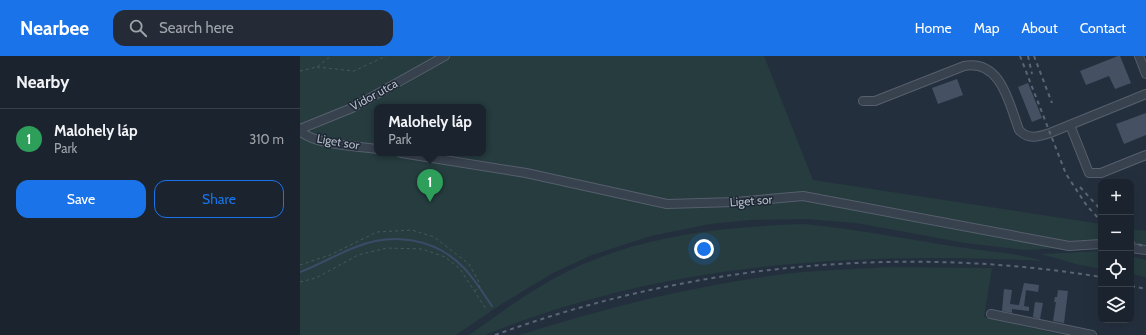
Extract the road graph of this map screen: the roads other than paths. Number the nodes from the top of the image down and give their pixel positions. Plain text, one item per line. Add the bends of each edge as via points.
1 (445, 56) edge
2 (1139, 56) edge
3 (1146, 74) edge
4 (1146, 94) edge
5 (862, 101) dead end
6 (1070, 125) junction
7 (300, 130) edge
8 (374, 148) edge
9 (1146, 155) edge
10 (420, 156) edge
11 (1098, 244) edge
12 (1134, 248) edge
13 (1146, 250) edge
14 (991, 314) dead end
15 (1092, 335) edge

1 - 7 street, Vidor utca via 352,108
2 - 3 street
4 - 6 street
5 - 6 street via 875,101 964,66 979,66 994,74 1001,84 1019,130 1024,135 1039,136
6 - 9 street via 1088,173 1101,173
7 - 8 street, Liget sor via 305,136
10 - 11 street, Liget sor via 526,173 667,204 803,196 1069,246
12 - 13 street
14 - 15 street

